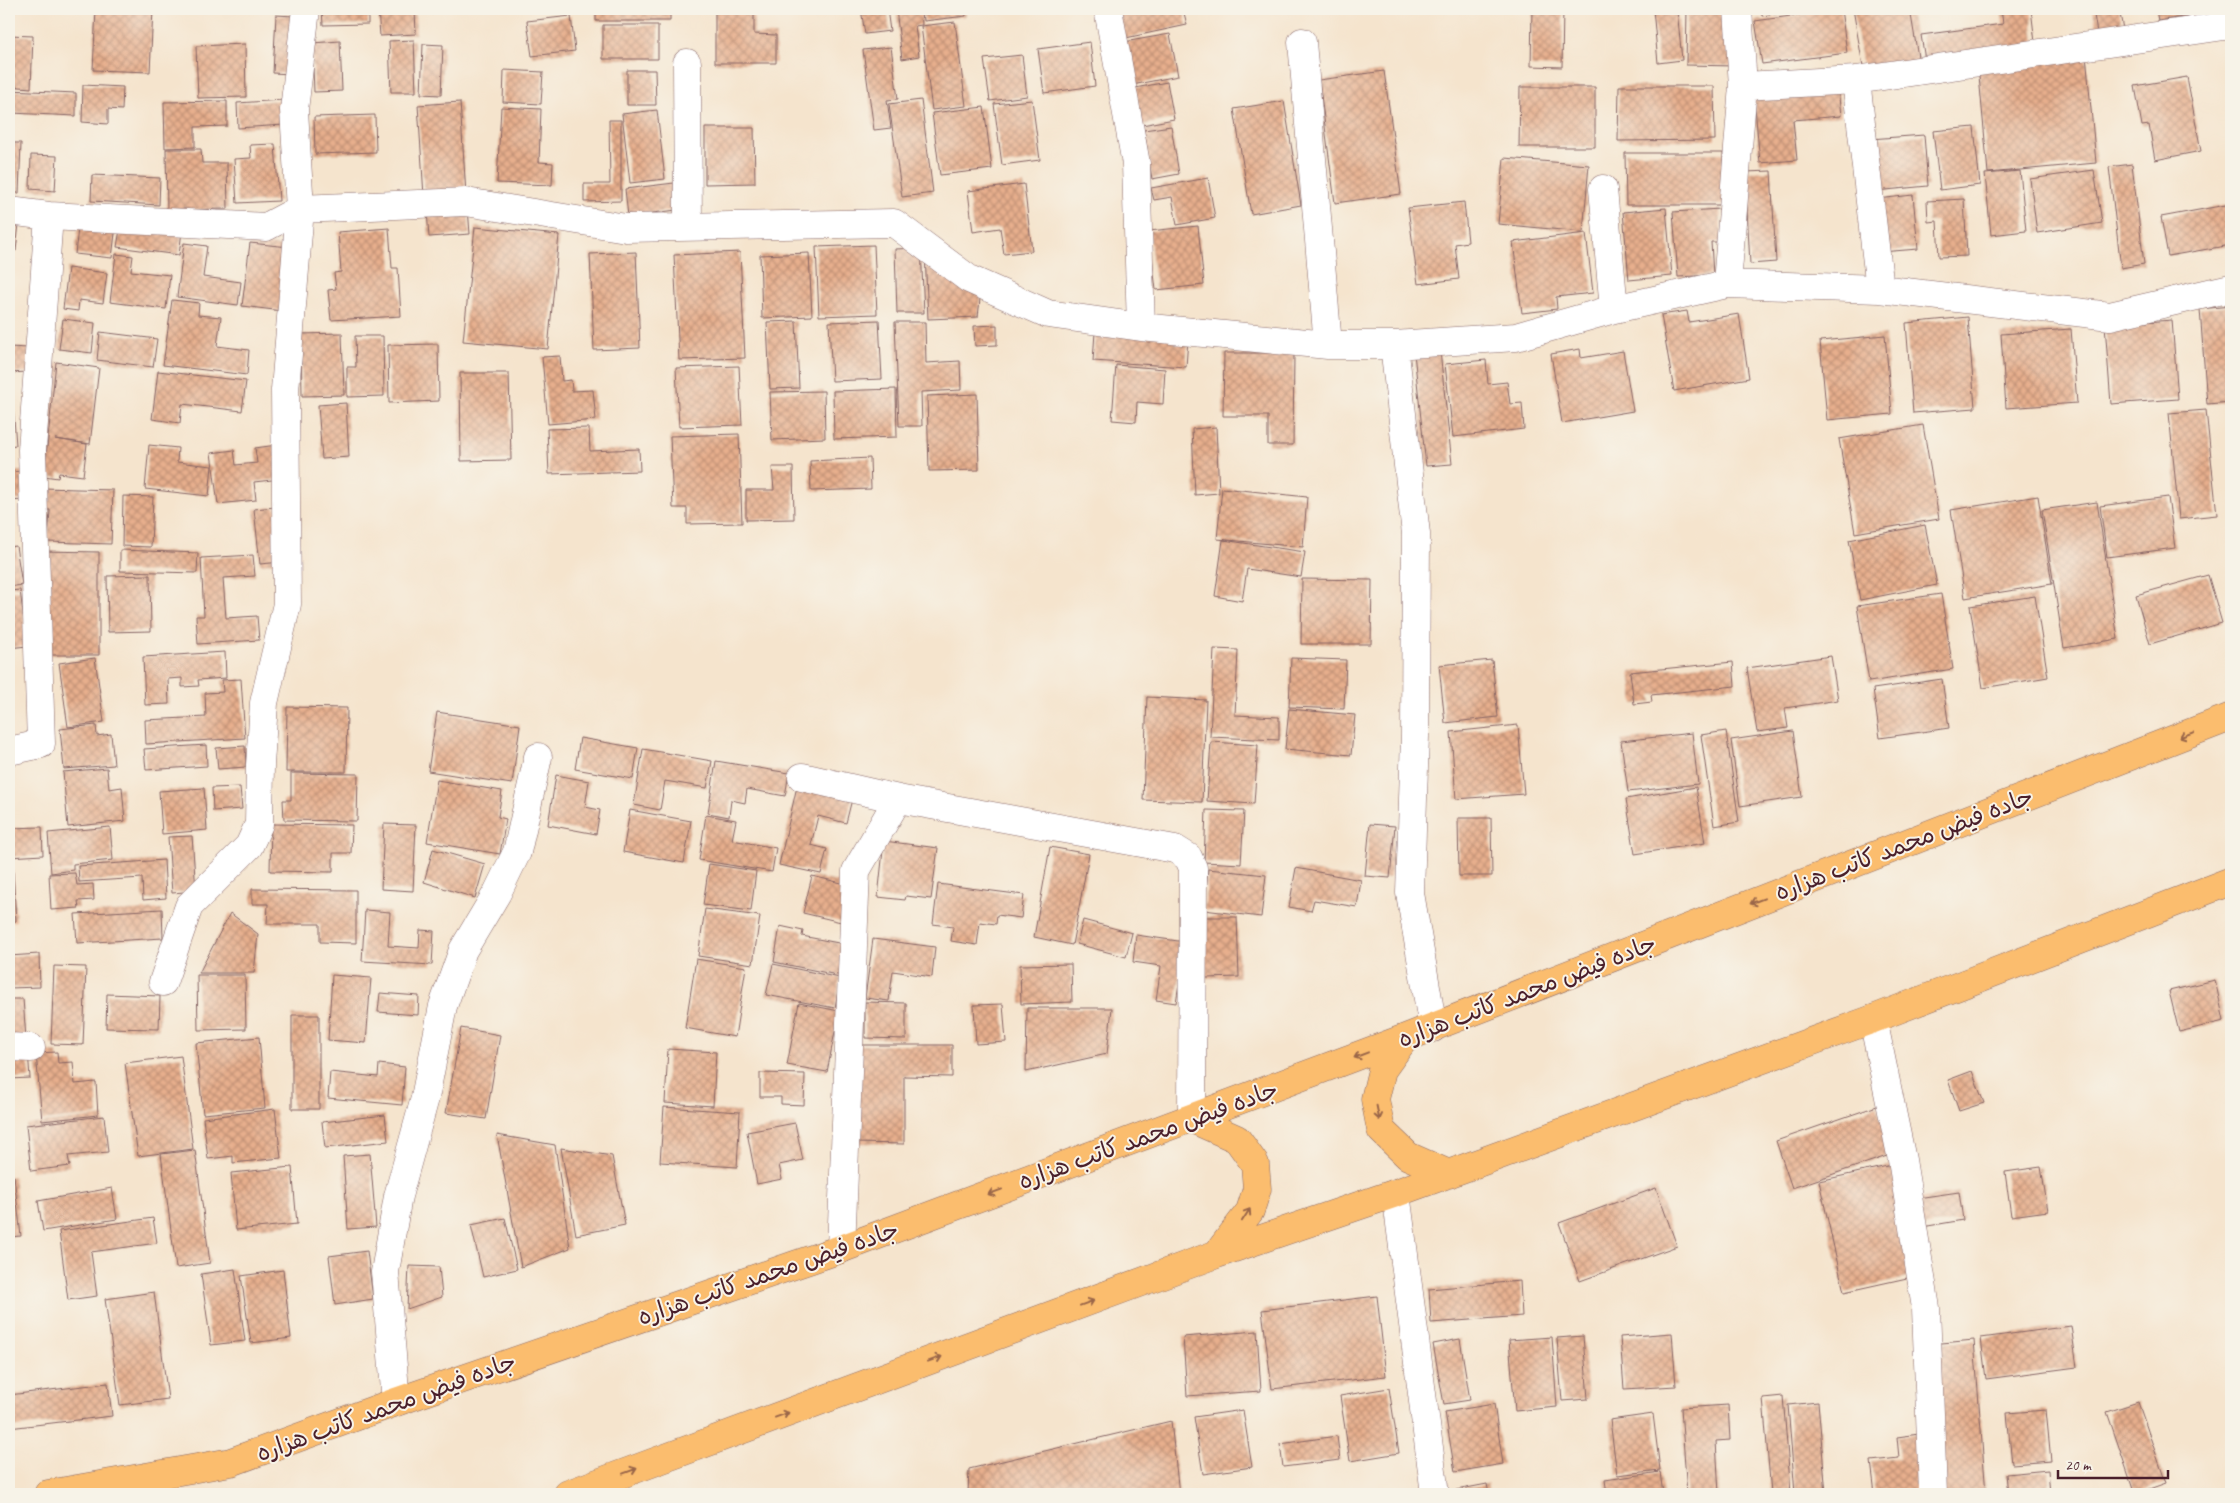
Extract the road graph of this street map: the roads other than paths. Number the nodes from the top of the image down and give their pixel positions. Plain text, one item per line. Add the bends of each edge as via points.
1 (306, 9) edge
2 (1108, 9) edge
3 (1738, 9) edge
4 (2231, 25) edge
5 (1302, 42) dead end
6 (688, 64) dead end
7 (1856, 80) junction
8 (1743, 86) junction
9 (1603, 189) dead end
10 (300, 209) junction
11 (9, 211) edge
12 (50, 216) junction
13 (688, 227) junction
14 (1727, 284) junction
15 (2231, 288) edge
16 (1880, 289) junction
17 (1614, 309) junction
18 (1141, 327) junction
19 (1328, 345) junction
20 (1394, 345) junction
21 (2231, 718) edge
22 (9, 751) edge
23 (538, 757) dead end
24 (802, 776) dead end
25 (898, 799) junction
26 (2231, 881) edge
27 (163, 982) dead end
28 (1873, 1020) junction
29 (1432, 1028) junction
30 (1405, 1038) junction
31 (1192, 1119) junction
32 (1449, 1174) junction
33 (1396, 1193) junction
34 (841, 1249) junction
35 (1217, 1254) junction
36 (396, 1402) junction
37 (48, 1494) edge
38 (568, 1494) edge
39 (1435, 1494) edge
40 (1933, 1494) edge

1 - 10 street via 294,110
2 - 18 street via 1136,164
3 - 8 street
4 - 7 street
5 - 19 street
6 - 13 street
7 - 8 street
7 - 16 street
8 - 14 street
9 - 17 street
10 - 12 street via 266,227
10 - 13 street via 466,202 626,228
10 - 27 street via 285,390 287,604 264,703 259,824 249,846 189,906
11 - 12 street
12 - 22 street via 32,450 41,744
13 - 18 street via 894,223 969,280 1048,314
14 - 16 street
14 - 17 street
15 - 16 street via 2110,316
17 - 20 street via 1516,337
18 - 19 street
19 - 20 street
20 - 29 street via 1416,534 1410,893
21 -> 29 main road, جاده فیض محمد کاتب هزاره
23 - 36 street via 517,852 463,950 444,1006 425,1098 398,1196 385,1272
24 - 25 street
25 - 31 street via 1176,849 1188,857 1193,868
25 - 34 street via 856,871
26 - 28 main road
28 - 32 main road
28 - 40 street via 1902,1160 1926,1308
29 - 30 main road, جاده فیض محمد کاتب هزاره
30 -> 31 main road, جاده فیض محمد کاتب هزاره
30 -> 32 main road via 1382,1070 1375,1099 1381,1130 1408,1156
31 -> 34 main road, جاده فیض محمد کاتب هزاره
35 -> 31 main road via 1250,1212 1257,1189 1255,1164 1237,1139
32 - 33 main road
33 - 35 main road
33 - 39 street
34 - 36 main road, جاده فیض محمد کاتب هزاره
38 -> 35 main road
36 - 37 main road, جاده فیض محمد کاتب هزاره via 231,1462

